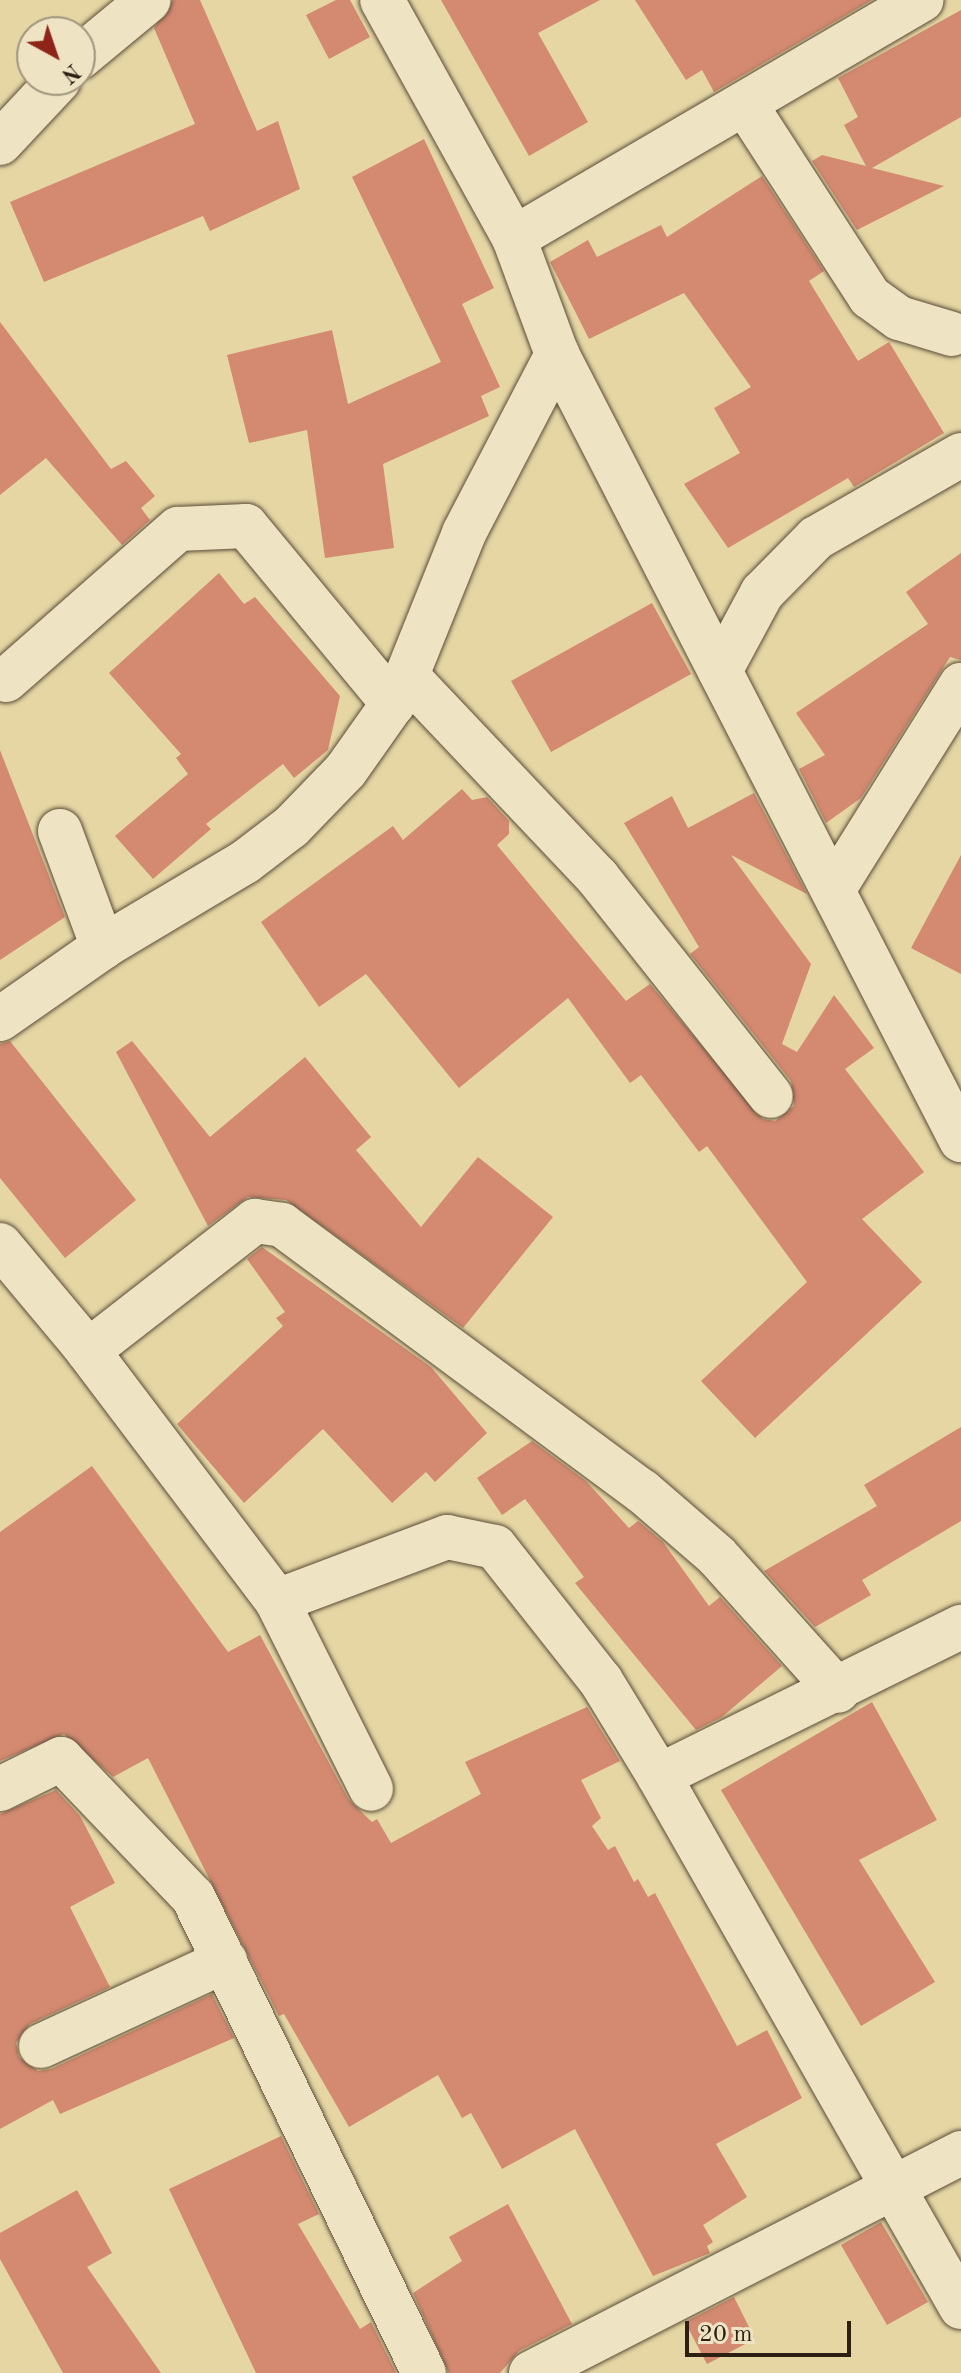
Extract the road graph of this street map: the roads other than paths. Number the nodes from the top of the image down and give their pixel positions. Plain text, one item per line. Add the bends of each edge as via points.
1 (149, 0) edge
2 (382, 0) edge
3 (922, 0) edge
4 (96, 44) edge
5 (44, 96) edge
6 (745, 104) junction
7 (0, 143) edge
8 (514, 238) junction
9 (952, 334) dead end
10 (557, 354) junction
11 (961, 455) edge
12 (720, 671) junction
13 (6, 680) dead end
14 (961, 685) edge
15 (400, 690) junction
16 (60, 831) dead end
17 (833, 890) junction
18 (103, 947) junction
19 (0, 1019) edge
20 (771, 1096) dead end
21 (957, 1115) edge
22 (0, 1245) edge
23 (88, 1351) junction
24 (277, 1601) junction
25 (961, 1627) edge
26 (838, 1691) junction
27 (659, 1776) junction
28 (0, 1789) edge
29 (371, 1789) dead end
30 (225, 1961) junction
31 (41, 2046) dead end
32 (961, 2153) edge
33 (895, 2190) junction
34 (961, 2307) edge
35 (424, 2373) edge
36 (531, 2373) edge

1 - 4 street
2 - 8 street
3 - 6 street
5 - 7 street
6 - 8 street
6 - 9 street via 870,297 899,318
8 - 10 street
10 - 12 street
10 - 15 street via 464,533
11 - 12 street via 816,538 762,593
12 - 17 street
13 - 15 street via 178,529 246,526
14 - 17 street
15 - 18 street via 346,770 291,827
15 - 20 street via 598,878
16 - 18 street
17 - 21 street
18 - 19 street
22 - 23 street
23 - 24 street
23 - 26 street via 255,1221 282,1225 308,1239 386,1308 499,1382 642,1491 717,1556
24 - 27 street via 447,1537 495,1547 601,1681
24 - 29 street
25 - 26 street
26 - 27 street
27 - 33 street
28 - 30 street via 61,1759 193,1897
30 - 31 street
30 - 35 street
32 - 33 street
33 - 34 street
33 - 36 street

